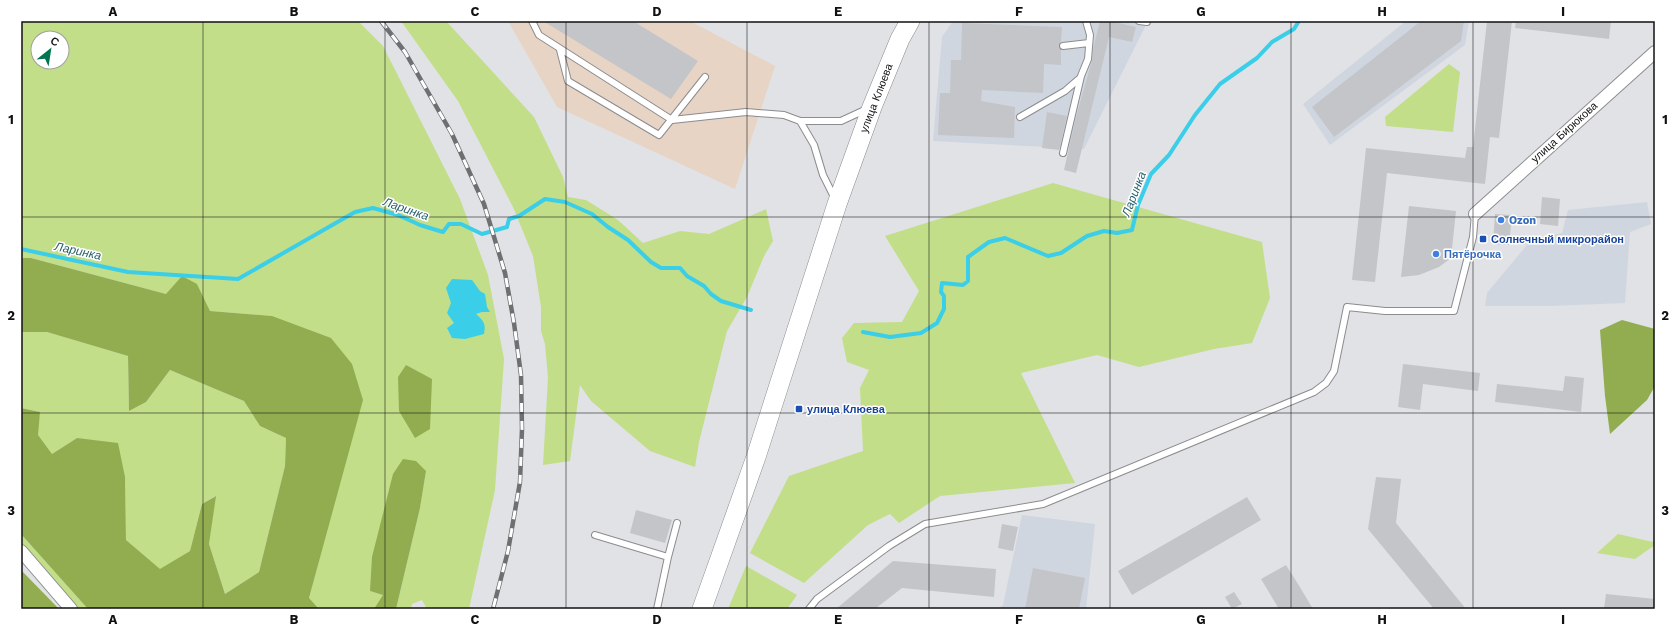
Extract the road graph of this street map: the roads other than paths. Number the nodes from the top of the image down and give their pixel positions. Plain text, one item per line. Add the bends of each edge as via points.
1 (532, 21) edge
2 (910, 21) edge
3 (1086, 21) edge
4 (1139, 21) edge
5 (1147, 22) edge
6 (1089, 43) junction
7 (1063, 46) dead end
8 (560, 50) junction
9 (1655, 52) edge
10 (1081, 76) junction
11 (705, 77) dead end
12 (872, 107) junction
13 (1020, 117) dead end
14 (672, 120) junction
15 (800, 121) junction
16 (1063, 153) dead end
17 (837, 204) junction
18 (1475, 214) joint
19 (678, 523) dead end
20 (595, 534) dead end
21 (21, 551) edge
22 (668, 556) junction
23 (71, 609) edge
24 (657, 609) edge
25 (702, 609) edge
26 (809, 609) edge

1 - 8 lane via 540,35
2 - 12 main road, улица Клюева
3 - 6 lane via 1090,35
4 - 5 lane
6 - 7 lane
6 - 10 lane via 1088,59
8 - 14 lane
8 - 14 lane via 568,81 659,136
9 - 18 street, улица Бирюкова
10 - 13 lane via 1065,91
10 - 16 lane
11 - 14 lane
12 - 15 lane via 841,122
12 - 17 main road, улица Клюева
14 - 15 lane via 746,112 784,115
15 - 17 lane via 814,145 823,175
17 - 25 main road, улица Клюева via 756,457
18 - 26 lane via 1473,236 1454,312 1386,311 1348,307 1334,371 1326,383 1314,392 1043,504 925,524 889,546 817,599
19 - 22 lane
20 - 22 lane
21 - 23 street
22 - 24 lane

